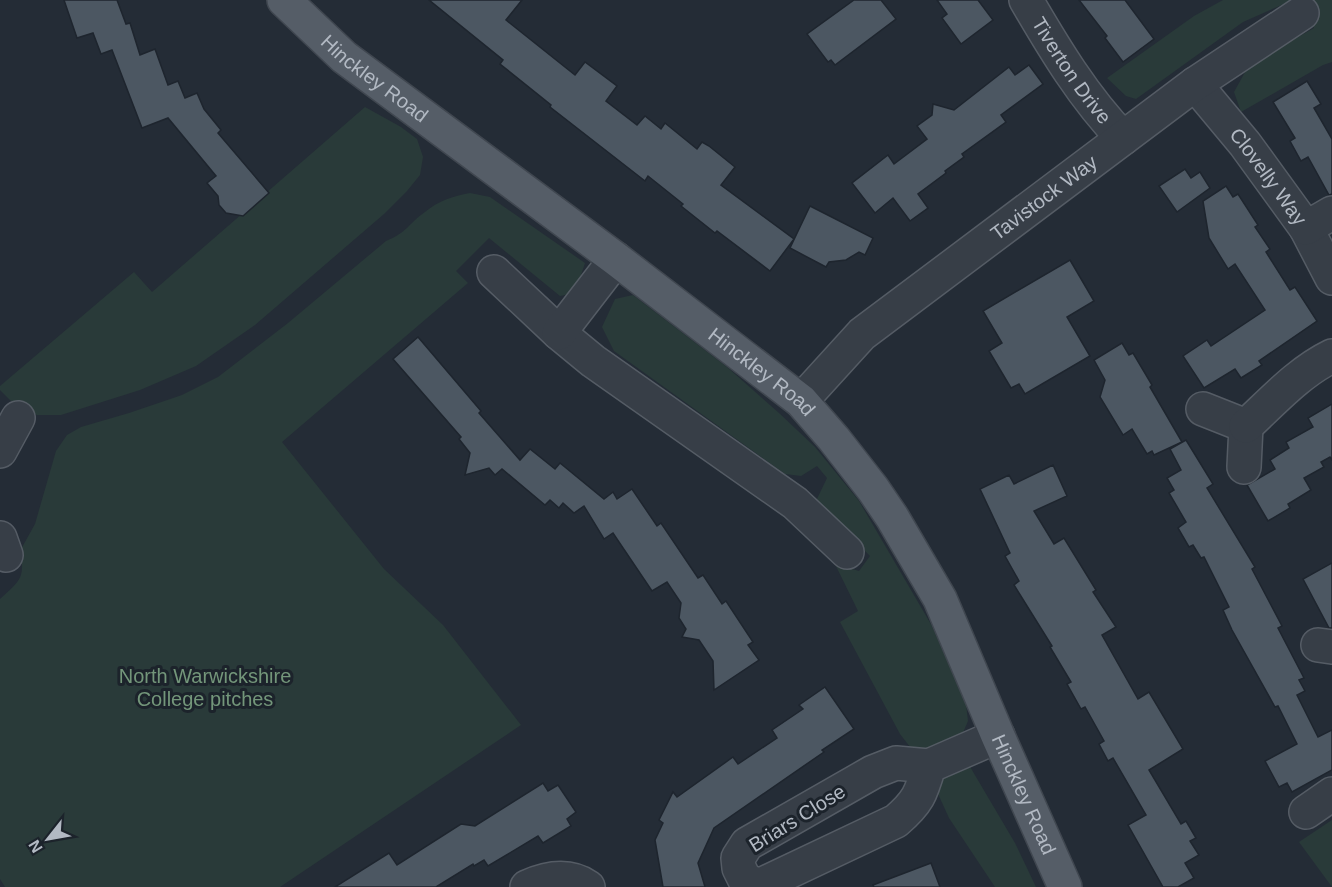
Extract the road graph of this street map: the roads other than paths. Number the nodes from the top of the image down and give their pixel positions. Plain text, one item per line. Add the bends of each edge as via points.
1 (284, 0) edge
2 (1026, 0) edge
3 (1302, 13) dead end
4 (1195, 84) junction
5 (1123, 138) junction
6 (1319, 220) edge
7 (616, 260) junction
8 (494, 272) dead end
9 (1332, 278) edge
10 (559, 333) junction
11 (1332, 356) edge
12 (801, 400) junction
13 (1203, 409) dead end
14 (18, 418) dead end
15 (1246, 426) junction
16 (0, 450) edge
17 (1244, 467) dead end
18 (847, 552) dead end
19 (998, 736) junction
20 (929, 766) junction
21 (527, 887) edge
22 (588, 887) edge
23 (1065, 887) edge

1 - 7 main road, Hinckley Road via 344,57
2 - 5 street, Tiverton Drive via 1054,49
3 - 4 street, Tavistock Way
4 - 5 street, Tavistock Way
4 - 6 street, Clovelly Way via 1245,144
5 - 12 street, Tavistock Way via 862,334
6 - 9 street, Clovelly Way
7 - 10 street
7 - 12 main road, Hinckley Road
8 - 10 street
10 - 18 street via 593,362 795,503
11 - 15 street via 1300,377
12 - 19 main road, Hinckley Road via 879,499 940,599
13 - 15 street
14 - 16 street
15 - 17 street
19 - 20 street, Briars Close
19 - 23 main road, Hinckley Road
20 - 20 street, Briars Close via 922,791 896,821 763,884 753,884 744,878 738,858 747,844 873,772 897,763
21 - 22 street via 561,879 579,881

